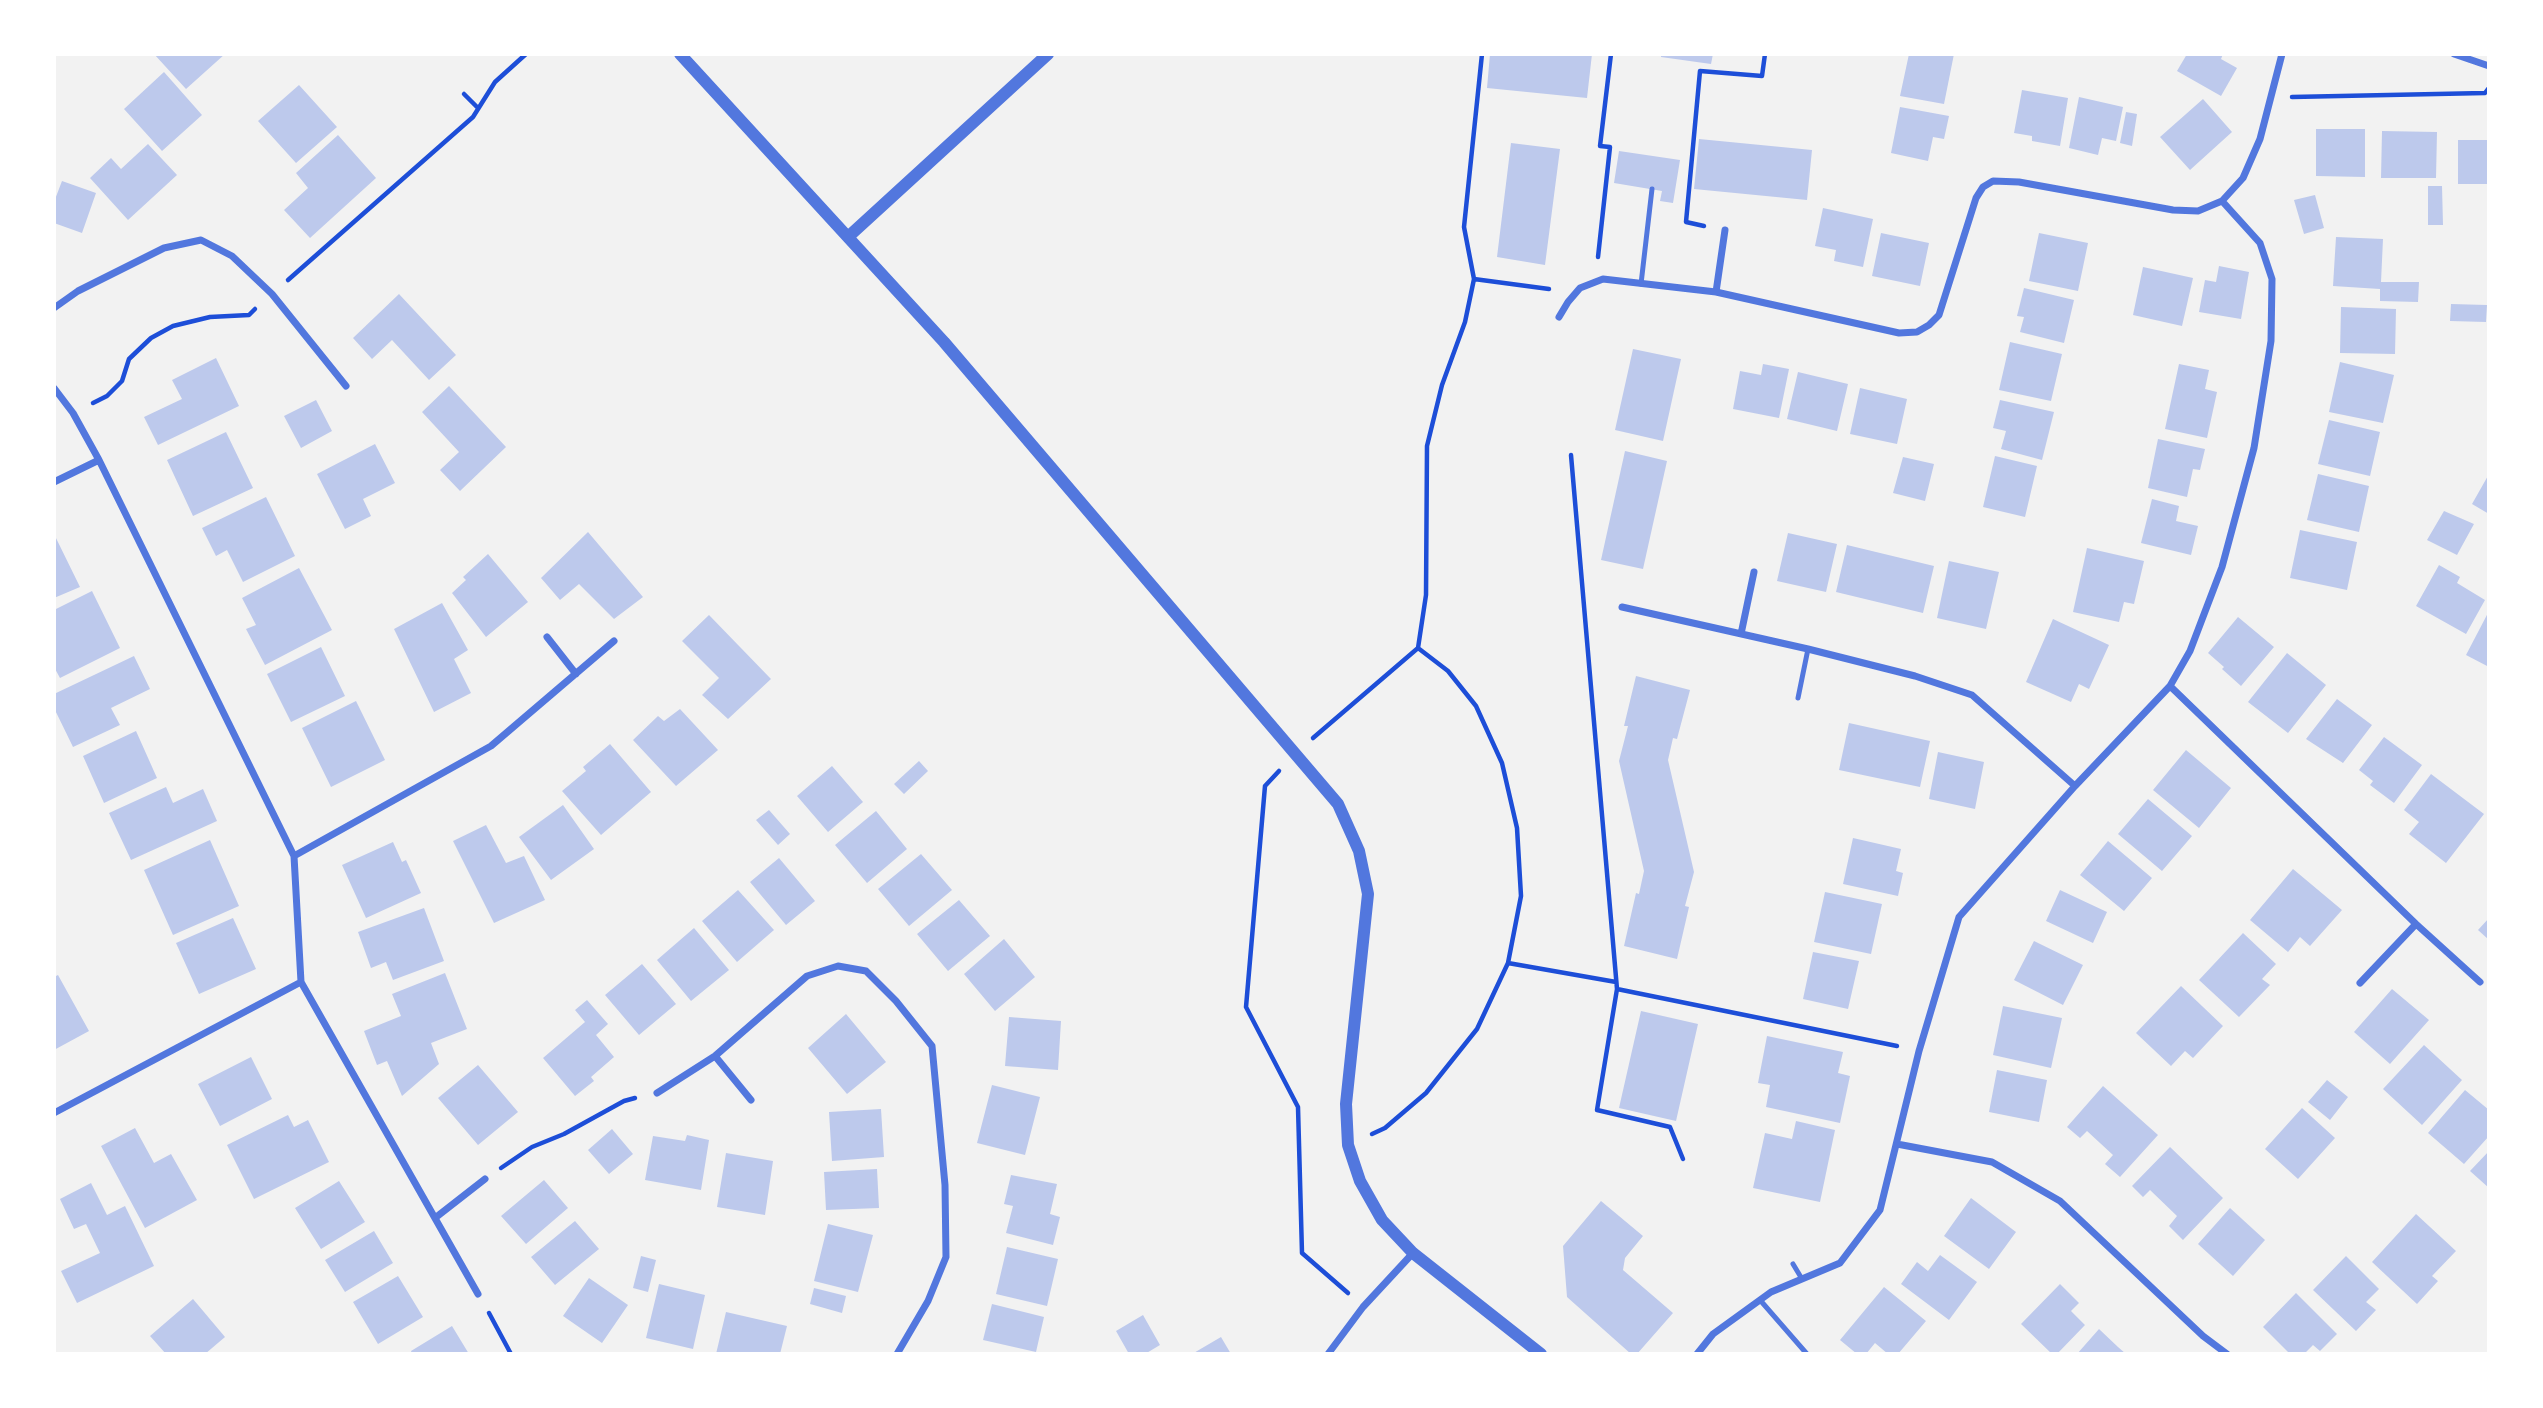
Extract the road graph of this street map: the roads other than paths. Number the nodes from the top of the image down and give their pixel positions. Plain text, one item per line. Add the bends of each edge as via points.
1 (680, 54) edge
2 (1048, 54) edge
3 (2282, 54) edge
4 (2454, 54) edge
5 (2489, 66) edge
6 (1651, 189) dead end
7 (2222, 201) junction
8 (1725, 230) road end
9 (848, 237) junction
10 (1641, 284) junction
11 (1716, 292) junction
12 (54, 308) edge
13 (1559, 317) dead end
14 (346, 386) dead end
15 (54, 388) edge
16 (99, 460) junction
17 (54, 482) edge
18 (1754, 572) dead end
19 (1622, 607) dead end
20 (1741, 634) junction
21 (547, 637) dead end
22 (614, 641) dead end
23 (1808, 649) junction
24 (576, 674) junction
25 (2170, 686) junction
26 (1798, 698) dead end
27 (2075, 786) junction
28 (294, 856) junction
29 (2416, 924) junction
30 (301, 982) junction
31 (2480, 982) dead end
32 (2360, 983) dead end
33 (715, 1056) junction
34 (657, 1093) road end
35 (751, 1100) dead end
36 (54, 1113) edge
37 (1897, 1144) junction
38 (485, 1179) road end
39 (435, 1218) junction
40 (1413, 1253) junction
41 (1793, 1264) dead end
42 (1802, 1279) junction
43 (478, 1294) road end
44 (1760, 1300) junction
45 (897, 1354) edge
46 (1328, 1354) edge
47 (1541, 1354) edge
48 (1697, 1354) edge
49 (1807, 1354) edge
50 (2227, 1354) edge

1 - 9 street
2 - 9 street
3 - 7 street via 2260,139 2244,178
4 - 5 street
6 - 10 lane
7 - 11 street via 2199,211 2173,210 1993,181 1976,198 1939,315 1917,332 1899,333
7 - 25 street via 2260,243 2272,279 2271,341 2254,448 2221,567 2190,652
8 - 11 street
9 - 40 street via 944,342 1338,804 1359,851 1368,894 1346,1104 1348,1145 1360,1181 1382,1220
10 - 11 street
10 - 13 street via 1603,279 1580,288
12 - 14 street via 164,247 201,240 232,256 272,295
15 - 16 street
16 - 17 street
16 - 28 street
18 - 20 street
19 - 20 street
20 - 23 street
21 - 24 street
22 - 24 street
23 - 26 lane
23 - 27 street via 1972,695
24 - 28 street via 491,746
25 - 27 street
25 - 29 street
27 - 37 street via 1959,917
28 - 30 street
29 - 31 street
29 - 32 street
30 - 36 street
30 - 39 street
33 - 34 street
33 - 35 street
33 - 45 street via 807,976 838,966 866,971 932,1046 945,1185 946,1257 929,1301
37 - 42 street via 1880,1210 1840,1263
37 - 50 street via 1992,1163 2060,1201
38 - 39 street
39 - 43 street
40 - 46 street
40 - 47 street
41 - 42 lane
42 - 44 street
44 - 48 street via 1713,1334
44 - 49 lane

